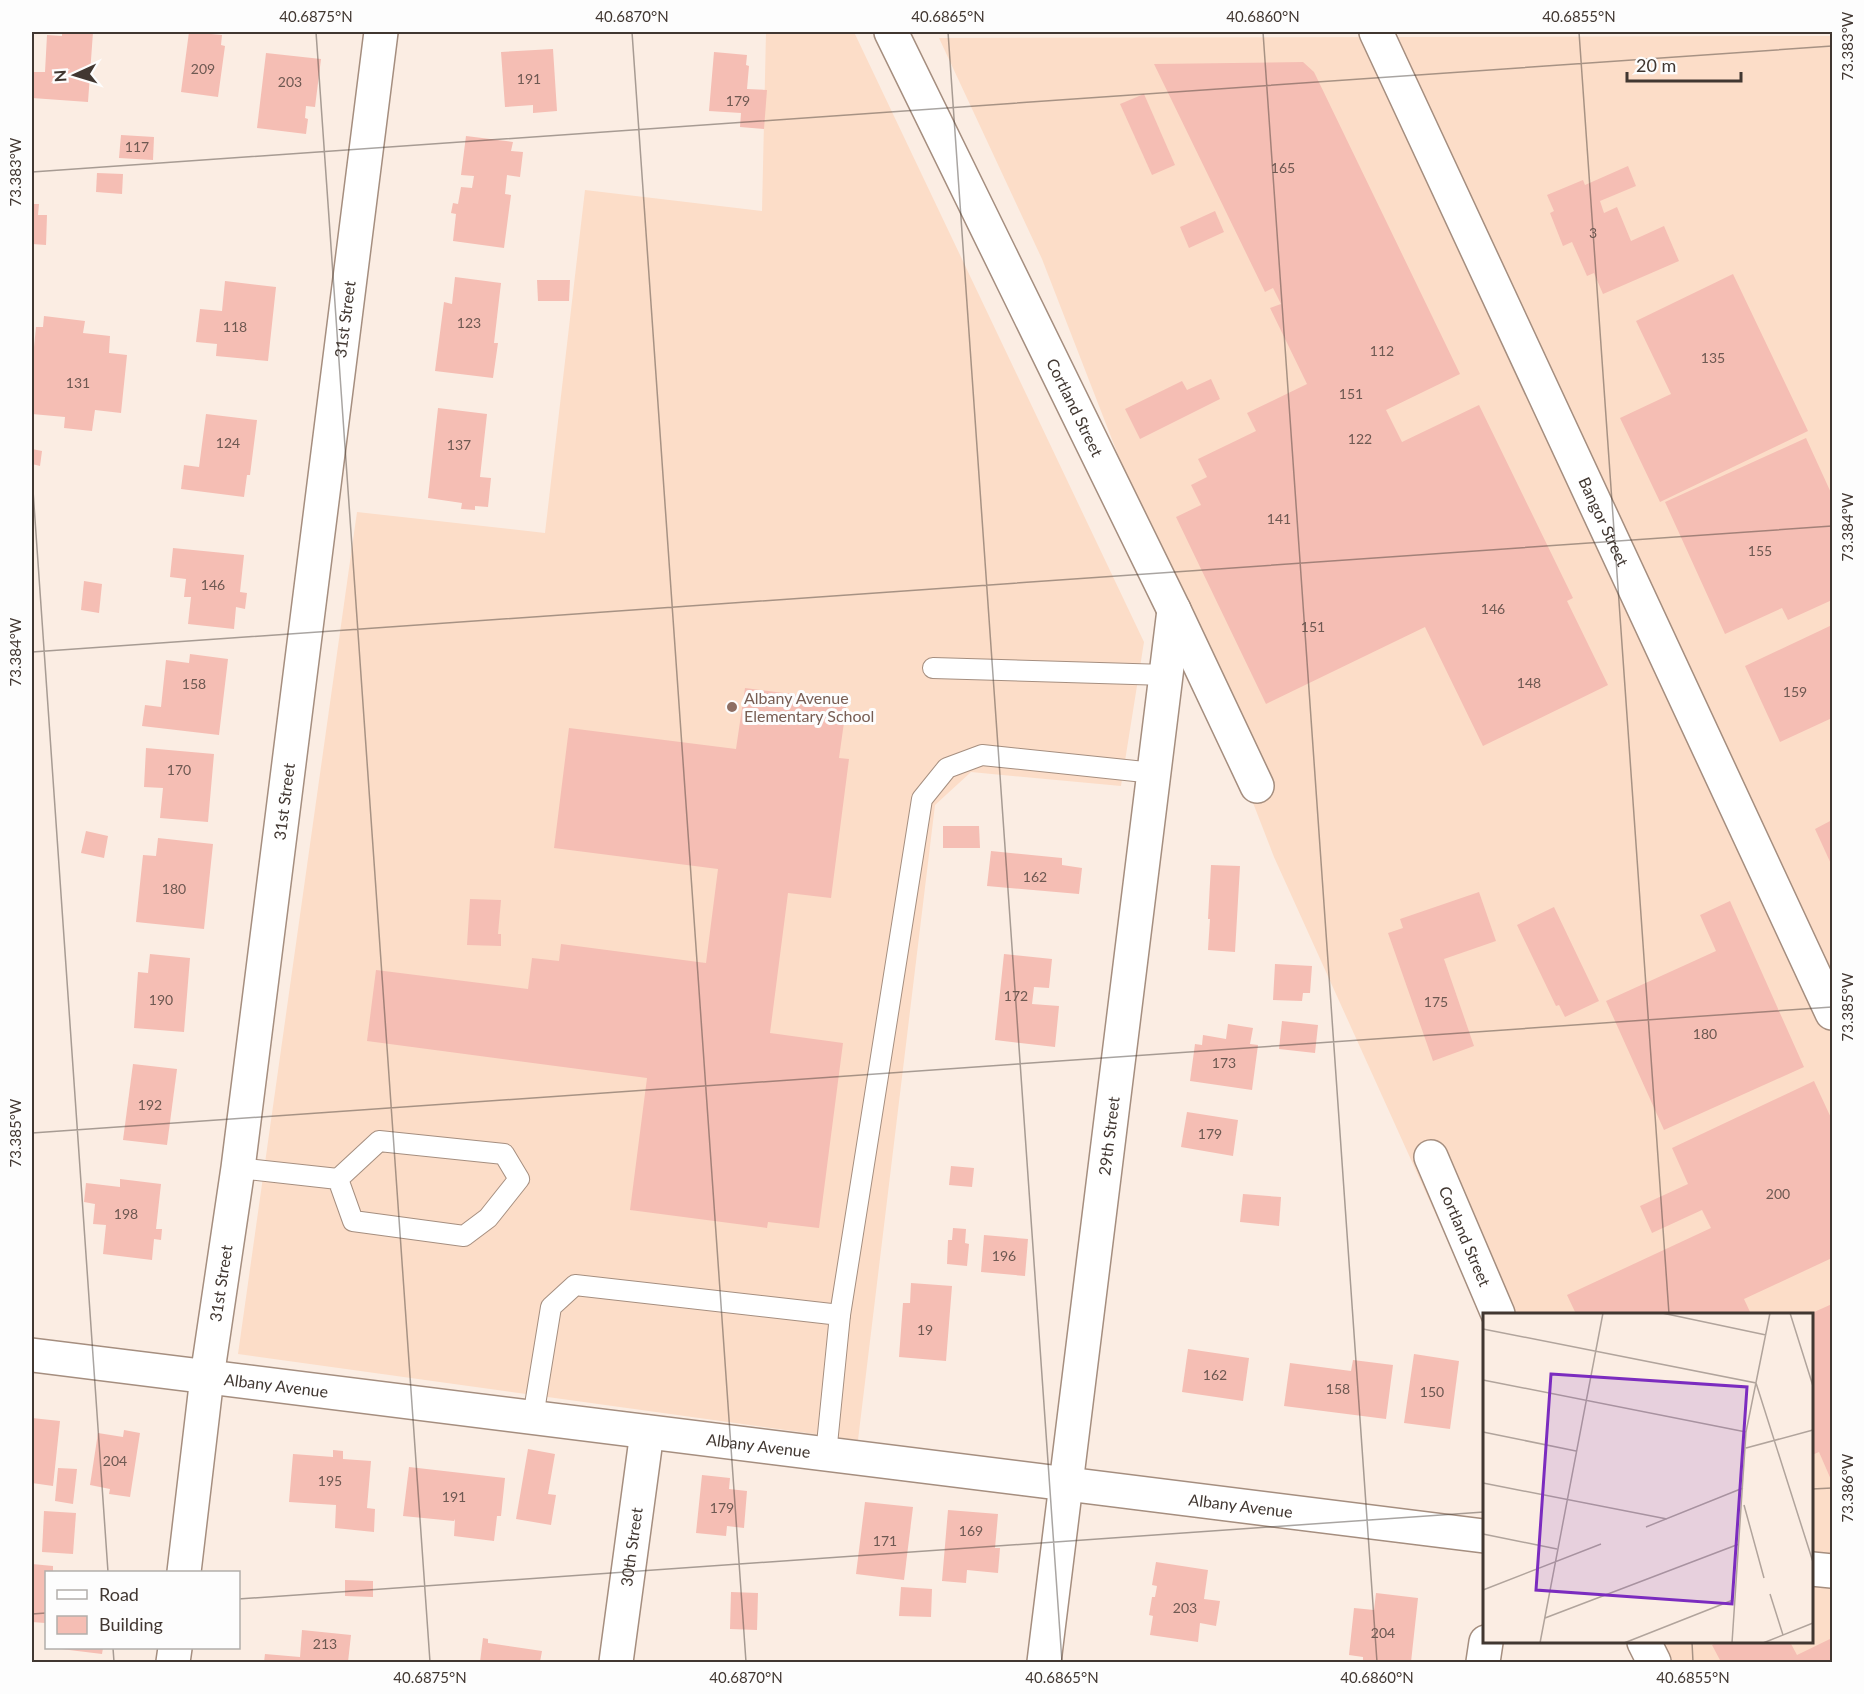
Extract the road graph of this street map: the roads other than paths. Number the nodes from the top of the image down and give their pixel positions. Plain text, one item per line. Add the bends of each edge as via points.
1 (381, 32) edge
2 (891, 32) edge
3 (1376, 32) edge
4 (1174, 610) junction
5 (933, 668) dead end
6 (1166, 675) junction
7 (1154, 773) junction
8 (1257, 786) dead end
9 (1833, 1013) edge
10 (1431, 1157) dead end
11 (238, 1168) junction
12 (338, 1179) junction
13 (1498, 1313) edge
14 (840, 1315) junction
15 (32, 1354) edge
16 (207, 1377) junction
17 (533, 1417) junction
18 (647, 1432) junction
19 (826, 1454) junction
20 (1066, 1484) junction
21 (1483, 1536) edge
22 (1813, 1569) edge
23 (184, 1571) edge
24 (1833, 1571) edge
25 (1486, 1643) edge
26 (1645, 1643) edge
27 (616, 1662) edge
28 (1044, 1662) edge
29 (1483, 1662) edge
30 (1654, 1662) edge

1 - 11 street, 31st Street
2 - 4 street, Cortland Street
3 - 9 street, Bangor Street
4 - 6 street, 29th Street
4 - 8 street, Cortland Street
5 - 6 lane
6 - 7 street, 29th Street
7 - 14 lane via 982,755 947,768 922,799
7 - 20 street, 29th Street
10 - 13 street, Cortland Street
11 - 12 lane
11 - 16 street, 31st Street
12 - 12 lane via 353,1221 464,1236 488,1218 519,1179 504,1154 379,1141
14 - 17 lane via 575,1285 551,1307
14 - 19 lane
15 - 16 street, Albany Avenue
16 - 17 street, Albany Avenue
16 - 23 street, 31st Street
17 - 18 street, Albany Avenue
18 - 19 street, Albany Avenue
18 - 27 street, 30th Street
19 - 20 street, Albany Avenue
20 - 21 street, Albany Avenue
20 - 28 street, 29th Street
22 - 24 street
25 - 29 street
26 - 30 street

